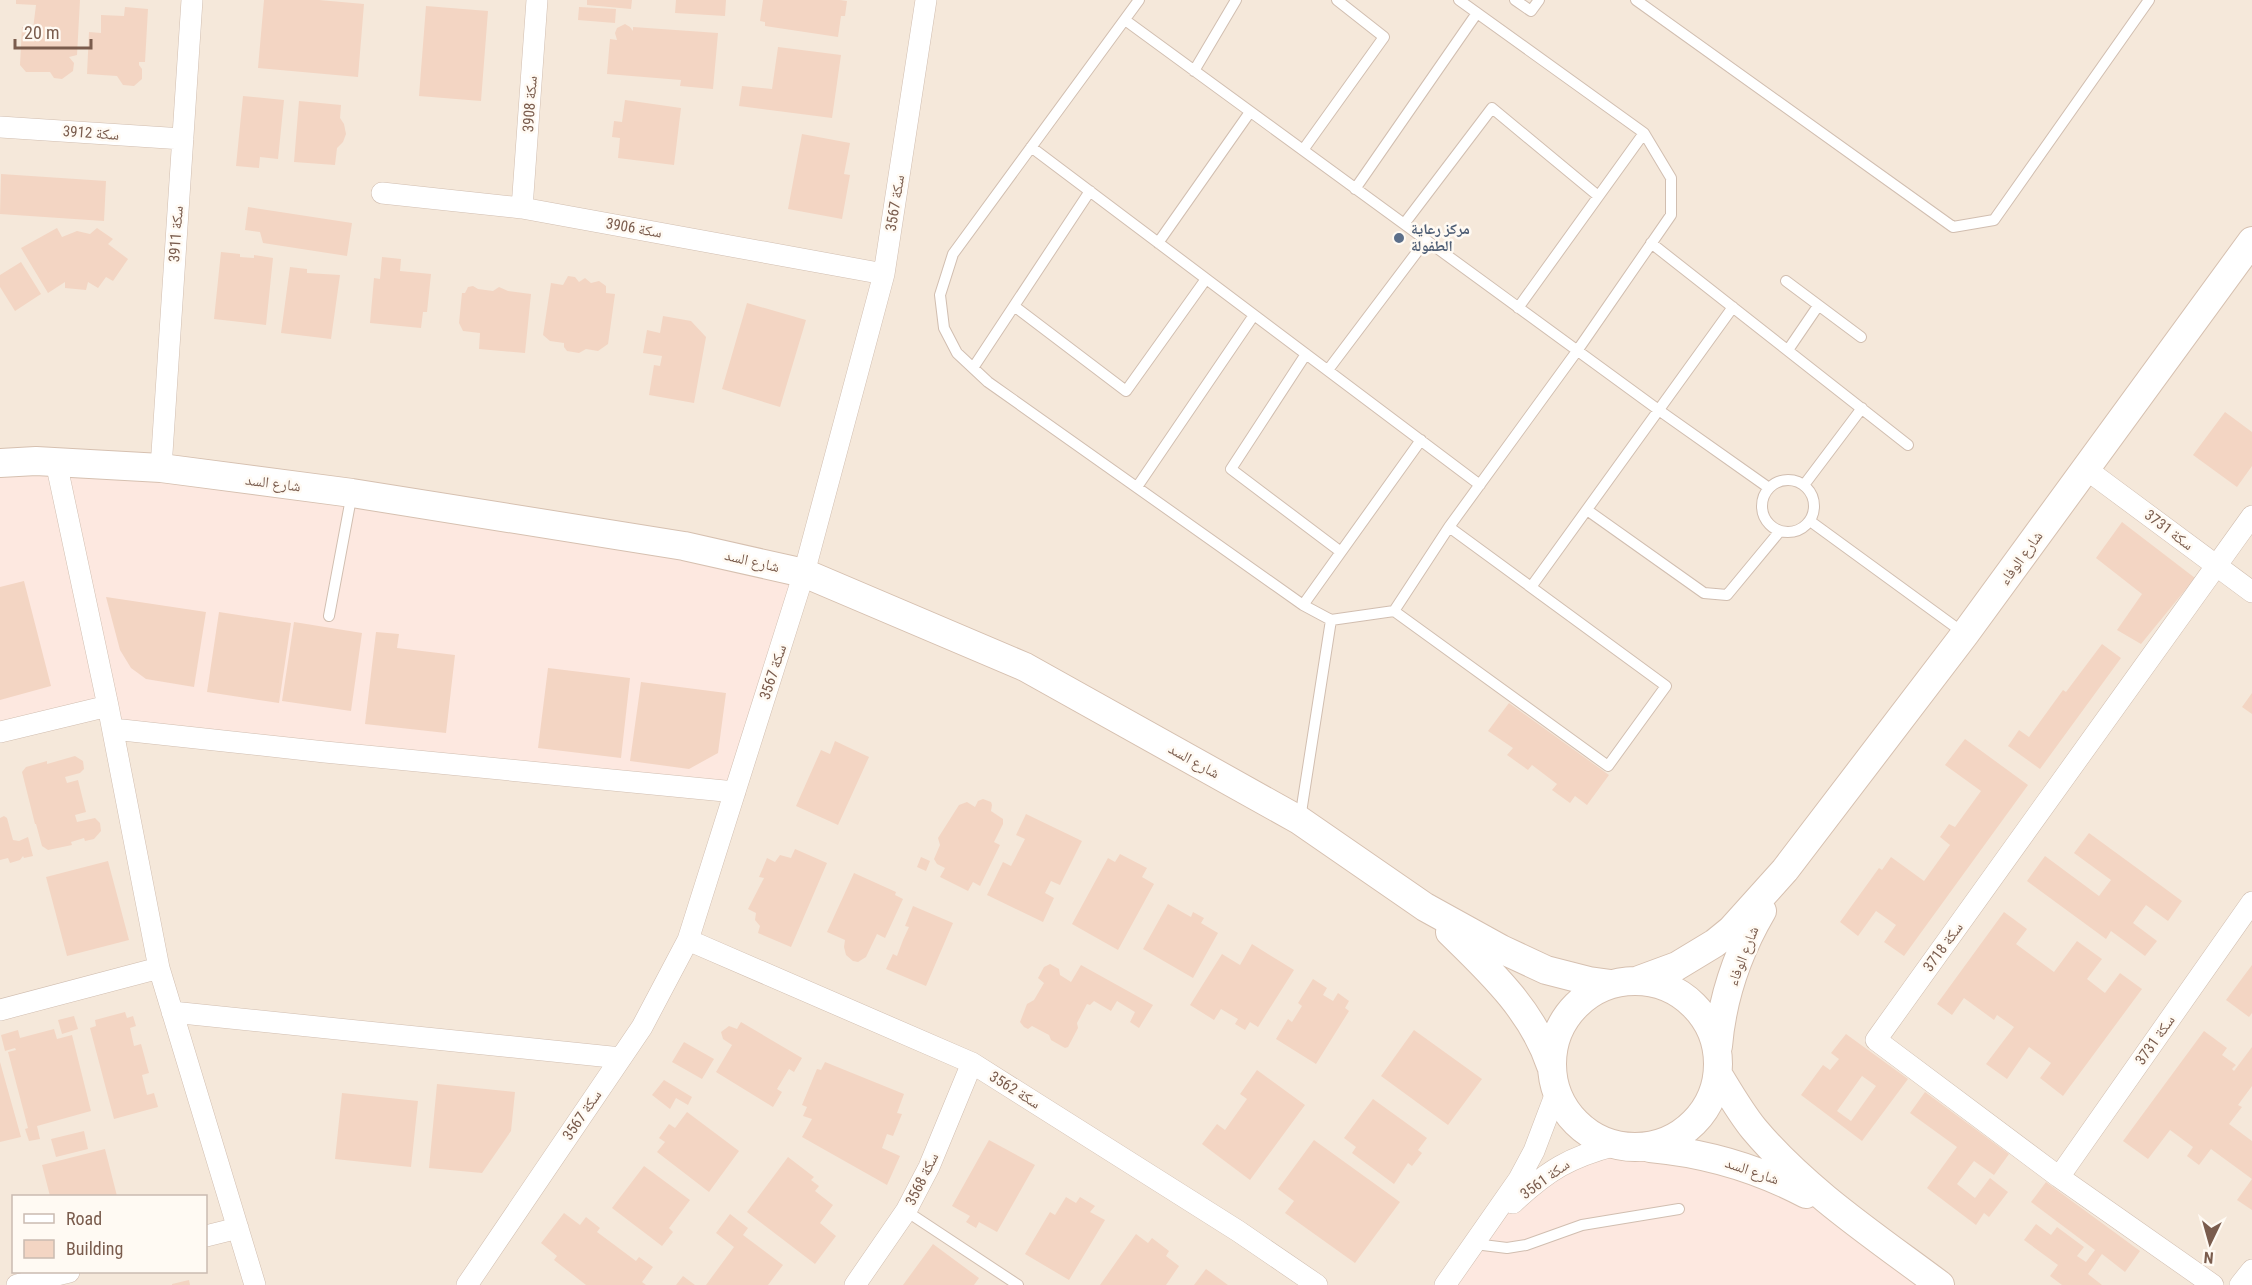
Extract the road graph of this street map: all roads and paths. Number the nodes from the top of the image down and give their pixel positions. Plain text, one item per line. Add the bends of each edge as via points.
1 (192, 0) edge
2 (537, 0) edge
3 (926, 0) edge
4 (1139, 0) edge
5 (1236, 0) edge
6 (1338, 0) edge
7 (1459, 0) edge
8 (1515, 0) edge
9 (1539, 0) edge
10 (1636, 0) edge
11 (2149, 0) edge
12 (1477, 13) junction
13 (1125, 20) junction
14 (1194, 71) junction
15 (1250, 112) junction
16 (0, 127) edge
17 (1644, 133) junction
18 (183, 139) junction
19 (1031, 147) junction
20 (1303, 150) junction
21 (1355, 189) junction
22 (1090, 191) junction
23 (382, 193) dead end
24 (1597, 195) junction
25 (522, 208) junction
26 (1404, 224) junction
27 (1426, 240) junction
28 (2252, 242) edge
29 (1158, 243) junction
30 (1651, 243) junction
31 (884, 274) junction
32 (1206, 279) junction
33 (1786, 281) dead end
34 (1014, 306) junction
35 (1818, 306) junction
36 (1733, 307) junction
37 (1518, 308) junction
38 (1254, 315) junction
39 (1861, 337) dead end
40 (1788, 350) junction
41 (1576, 351) junction
42 (1306, 354) junction
43 (973, 368) junction
44 (1328, 370) junction
45 (1862, 408) junction
46 (1660, 411) junction
47 (1421, 440) junction
48 (1908, 446) dead end
49 (56, 462) junction
50 (0, 464) edge
51 (161, 468) junction
52 (2086, 469) junction
53 (1480, 485) junction
54 (1804, 485) junction
55 (1137, 487) junction
56 (1769, 488) junction
57 (352, 492) junction
58 (1587, 510) junction
59 (2252, 516) edge
60 (1810, 521) junction
61 (1449, 527) junction
62 (1780, 531) junction
63 (1341, 552) junction
64 (2216, 565) junction
65 (804, 573) junction
66 (1532, 587) junction
67 (2252, 592) edge
68 (1303, 605) junction
69 (1394, 610) junction
70 (329, 616) dead end
71 (1331, 620) junction
72 (1965, 634) junction
73 (108, 706) junction
74 (113, 729) junction
75 (0, 732) edge
76 (735, 792) junction
77 (1299, 820) junction
78 (1785, 870) junction
79 (2252, 902) edge
80 (1425, 908) junction
81 (688, 940) junction
82 (159, 968) junction
83 (1639, 980) junction
84 (1611, 984) junction
85 (0, 1010) edge
86 (172, 1012) junction
87 (1718, 1048) junction
88 (621, 1058) junction
89 (972, 1063) junction
90 (1719, 1076) junction
91 (1554, 1080) junction
92 (1630, 1146) junction
93 (2059, 1177) junction
94 (1678, 1209) dead end
95 (906, 1211) junction
96 (1852, 1219) junction
97 (238, 1228) junction
98 (207, 1236) edge
99 (1480, 1237) junction
100 (2252, 1270) edge
101 (65, 1273) edge
102 (17, 1285) edge
103 (255, 1285) edge
104 (467, 1285) edge
105 (855, 1285) edge
106 (1018, 1285) edge
107 (1317, 1285) edge
108 (1445, 1285) edge
109 (1940, 1285) edge
110 (2213, 1285) edge
111 (2240, 1285) edge

1 - 18 street, سكة 3911
2 - 25 street, سكة 3908
3 - 31 street, سكة 3567
4 - 13 lane
5 - 14 lane
6 - 20 lane via 1384,37
7 - 12 lane
8 - 9 lane via 1531,11
10 - 11 lane via 1953,227 1994,220
12 - 17 lane
12 - 21 lane
13 - 14 lane
13 - 19 lane
14 - 15 lane
15 - 20 lane
15 - 29 lane
16 - 18 street, سكة 3912
17 - 24 lane
17 - 30 lane via 1671,178 1671,215
18 - 51 street, سكة 3911
19 - 22 lane
19 - 43 lane via 953,254 940,295 944,328 957,353
20 - 21 lane
21 - 26 lane
22 - 29 lane
22 - 34 lane
23 - 25 street, سكة 3906
24 - 26 lane via 1492,108
24 - 37 lane
25 - 31 street, سكة 3906
26 - 27 lane
27 - 37 lane
27 - 44 lane
28 - 52 street, شارع الوفاء
29 - 32 lane
30 - 36 lane
30 - 41 lane
31 - 65 street, سكة 3567
32 - 34 lane via 1126,392
32 - 38 lane
33 - 35 lane
34 - 43 lane
35 - 39 lane
35 - 40 lane
36 - 40 lane
36 - 46 lane
37 - 41 lane
38 - 42 lane
38 - 55 lane
40 - 45 lane
41 - 46 lane
41 - 53 lane
42 - 44 lane
42 - 63 lane via 1231,469
43 - 55 lane
44 - 47 lane
45 - 48 lane
45 - 54 lane
46 - 56 lane
46 - 58 lane
47 - 53 lane
47 - 63 lane
49 - 50 street, شارع السد
49 - 51 street, شارع السد
49 - 73 street
51 - 57 street, شارع السد
52 - 64 street, سكة 3731
52 - 72 street, شارع الوفاء
53 - 61 lane
54 - 56 lane via 1793,480 1780,481
54 - 60 lane via 1813,496 1815,508
55 - 68 lane
56 - 62 lane via 1762,507 1765,518
57 - 65 street, شارع السد via 684,546
57 - 70 lane
58 - 62 lane via 1704,593 1727,595
58 - 66 lane
59 - 64 street, سكة 3718
60 - 62 lane via 1791,532
60 - 72 lane
61 - 66 lane
61 - 69 lane
63 - 68 lane
64 - 67 street, سكة 3731
64 - 93 street, سكة 3718 via 1876,1040
65 - 76 street, سكة 3567
65 - 77 street, شارع السد via 1025,668
66 - 69 lane via 1666,686 1608,766
68 - 71 lane
69 - 71 lane
71 - 77 lane
72 - 78 street, شارع الوفاء
73 - 74 street
73 - 75 street
74 - 76 street
74 - 82 street
76 - 81 street, سكة 3567
77 - 80 street, شارع السد
78 - 83 street, شارع الوفاء via 1715,944 1677,966
78 - 87 street, شارع الوفاء via 1740,955 1723,1011
79 - 93 street, سكة 3731
80 - 84 street, شارع السد via 1546,970
80 - 91 street, شارع السد via 1509,992 1545,1047
81 - 88 street, سكة 3567
81 - 89 street, سكة 3562
82 - 85 street
82 - 86 street
83 - 84 street
83 - 87 street via 1666,986 1690,1000 1708,1022
84 - 91 street via 1586,995 1567,1015 1554,1039
86 - 88 street
86 - 97 street
87 - 90 street
88 - 104 street, سكة 3567
89 - 95 street, سكة 3568 via 929,1167
89 - 107 street, سكة 3562
90 - 92 street via 1710,1102 1694,1124 1670,1140
90 - 96 street, شارع السد via 1770,1147
91 - 92 street via 1570,1117 1591,1135
91 - 99 street, سكة 3561 via 1534,1151
92 - 96 street, شارع السد via 1686,1152 1759,1171
92 - 99 street, سكة 3561 via 1584,1154 1554,1170 1533,1184
93 - 110 street, سكة 3718
94 - 99 lane via 1581,1225 1507,1248
95 - 105 street, سكة 3568
95 - 106 lane
96 - 109 street, شارع السد
97 - 98 street
97 - 103 street
99 - 108 street, سكة 3561
100 - 111 street
101 - 102 street

